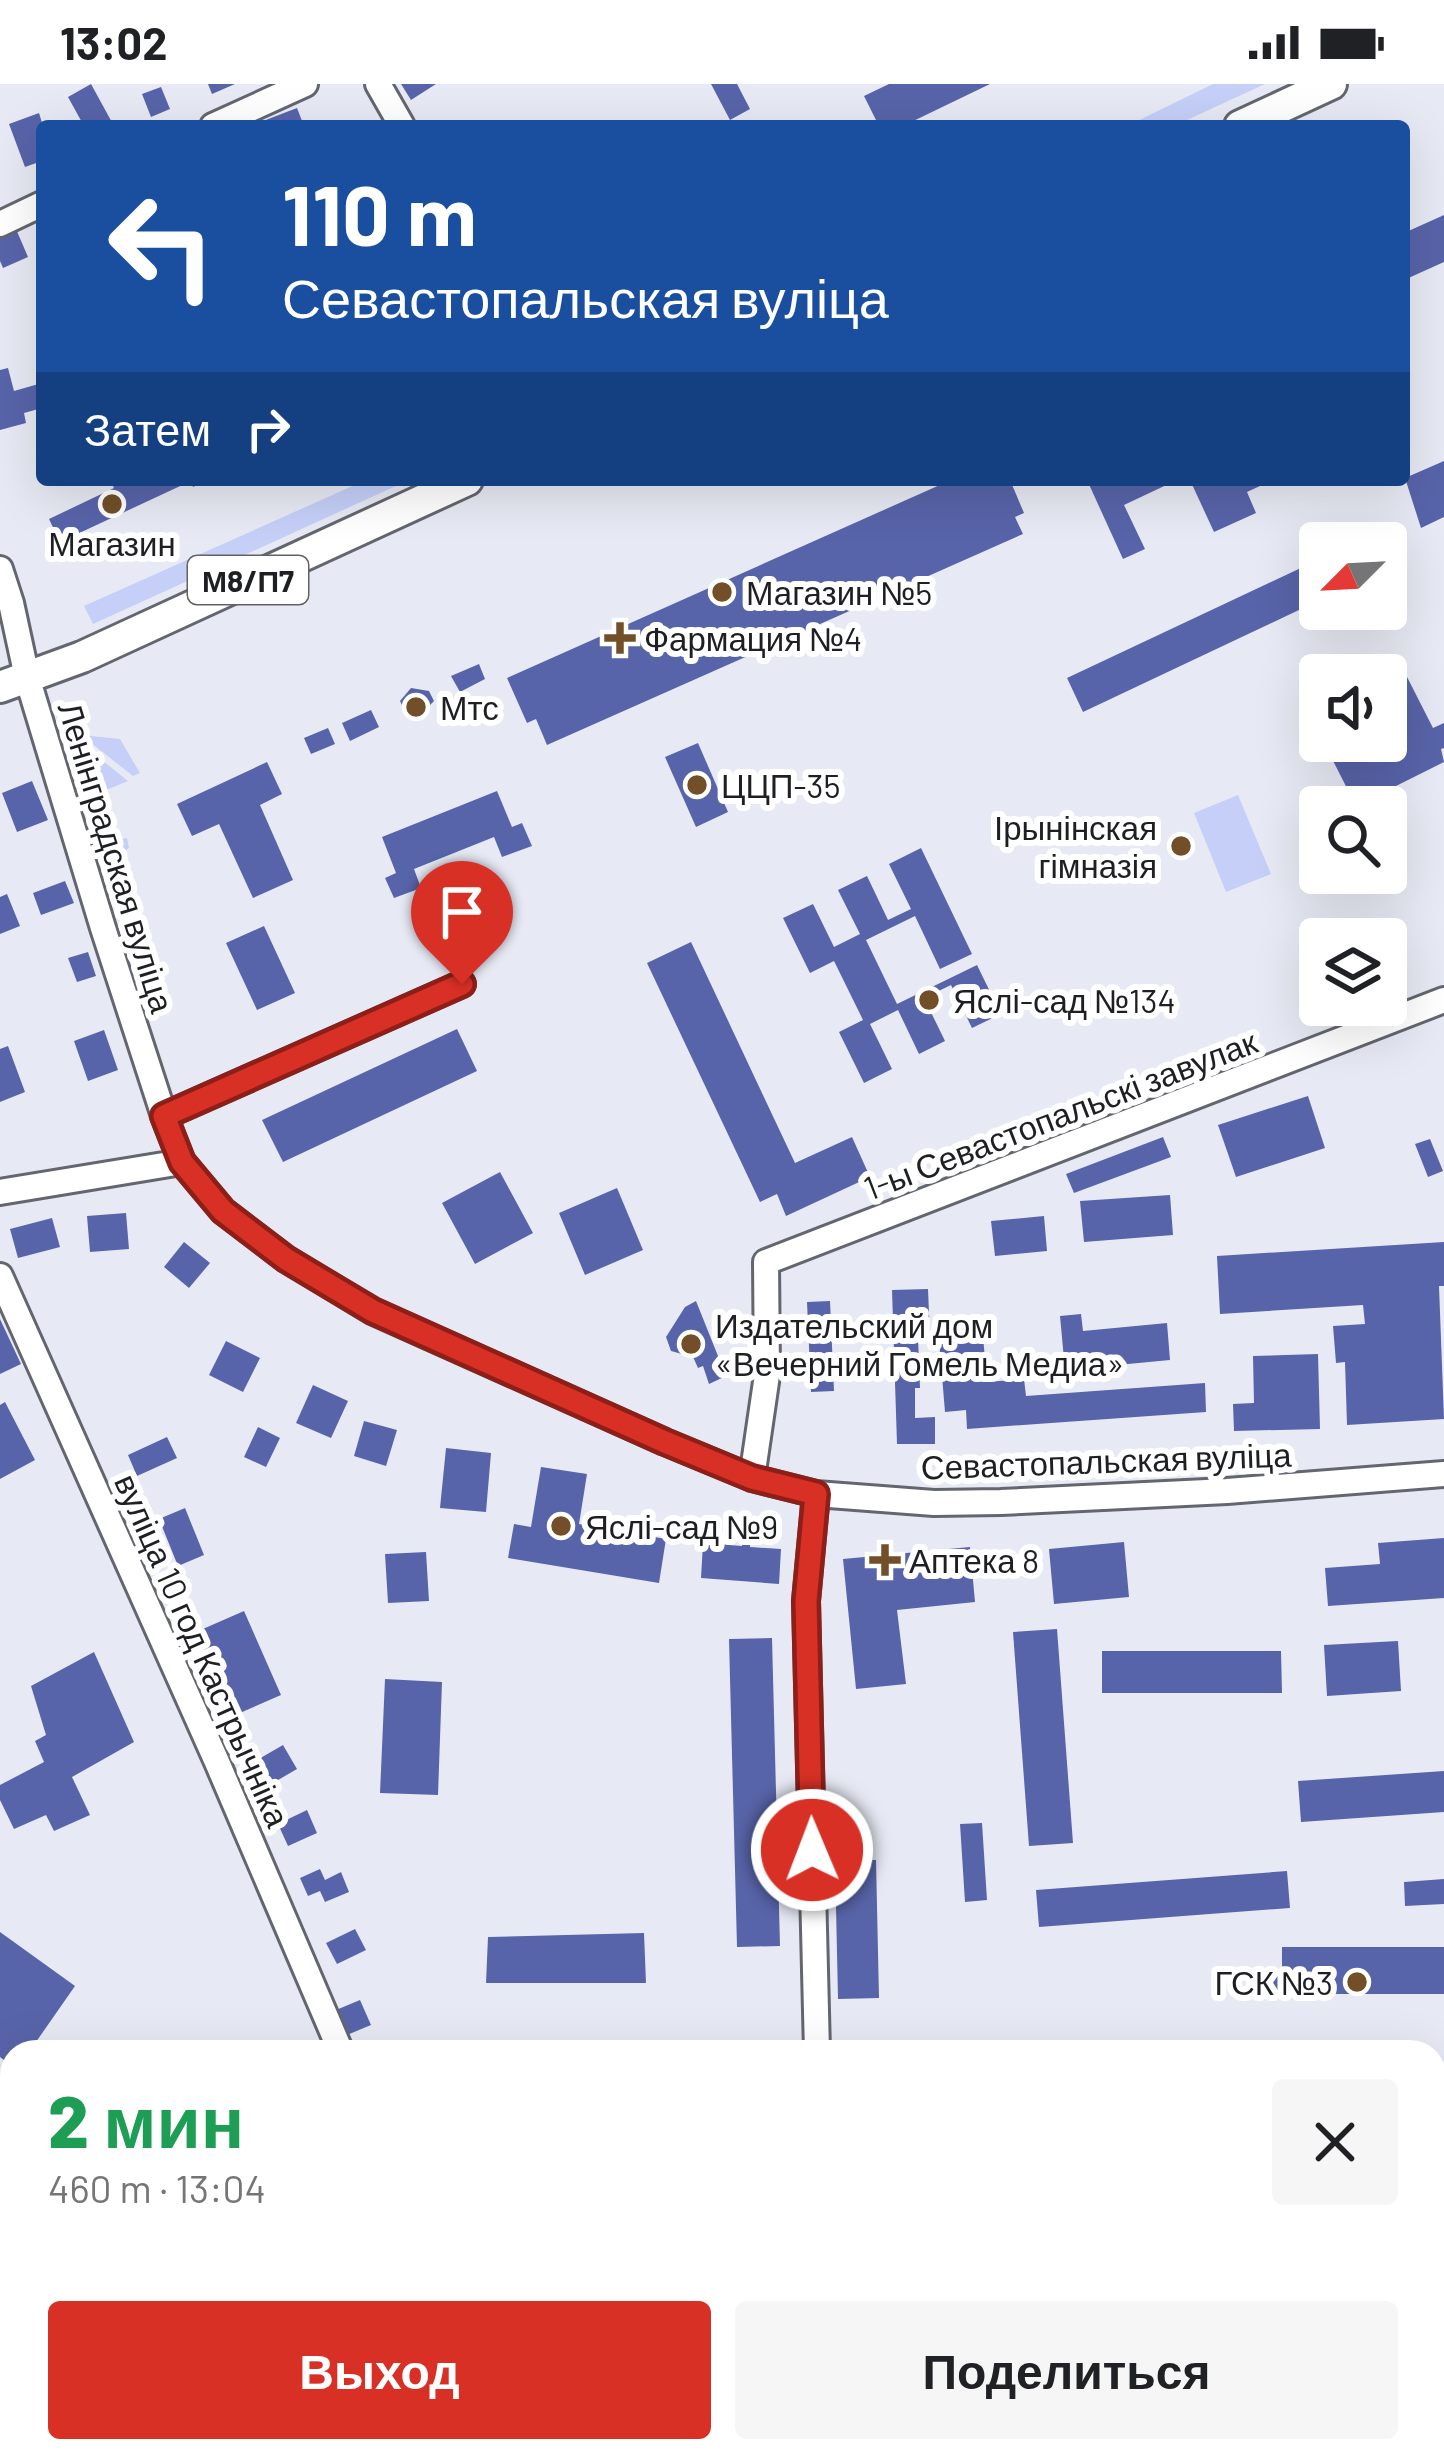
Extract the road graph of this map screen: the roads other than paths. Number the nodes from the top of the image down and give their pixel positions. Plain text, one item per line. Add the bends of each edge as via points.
1 (305, 84) edge
2 (378, 84) edge
3 (1331, 84) edge
4 (226, 120) edge
5 (399, 120) edge
6 (1253, 120) edge
7 (36, 207) edge
8 (0, 224) edge
9 (454, 486) edge
10 (0, 569) edge
11 (14, 682) edge
12 (462, 984) dead end
13 (1444, 1000) edge
14 (164, 1116) junction
15 (182, 1162) junction
16 (0, 1192) edge
17 (0, 1276) edge
18 (1444, 1474) edge
19 (752, 1478) junction
20 (816, 1494) junction
21 (336, 2040) edge
22 (817, 2040) edge

1 - 4 street
2 - 5 street
3 - 6 main road
7 - 8 street
9 - 11 main road, М8/П7
10 - 11 street, Ленінградская вуліца via 11,603
11 - 14 street, Ленінградская вуліца
12 - 14 street
13 - 19 street, 1-ы Севастопальскі завулак via 766,1262 767,1376
14 - 15 street, Ленінградская вуліца
15 - 16 street
15 - 19 street, Севастопальская вуліца via 262,1243 373,1311
17 - 21 street, вуліца 10 год Кастрычніка
18 - 20 street, Севастопальская вуліца via 1001,1502
19 - 20 street, Севастопальская вуліца
20 - 22 street via 806,1601

